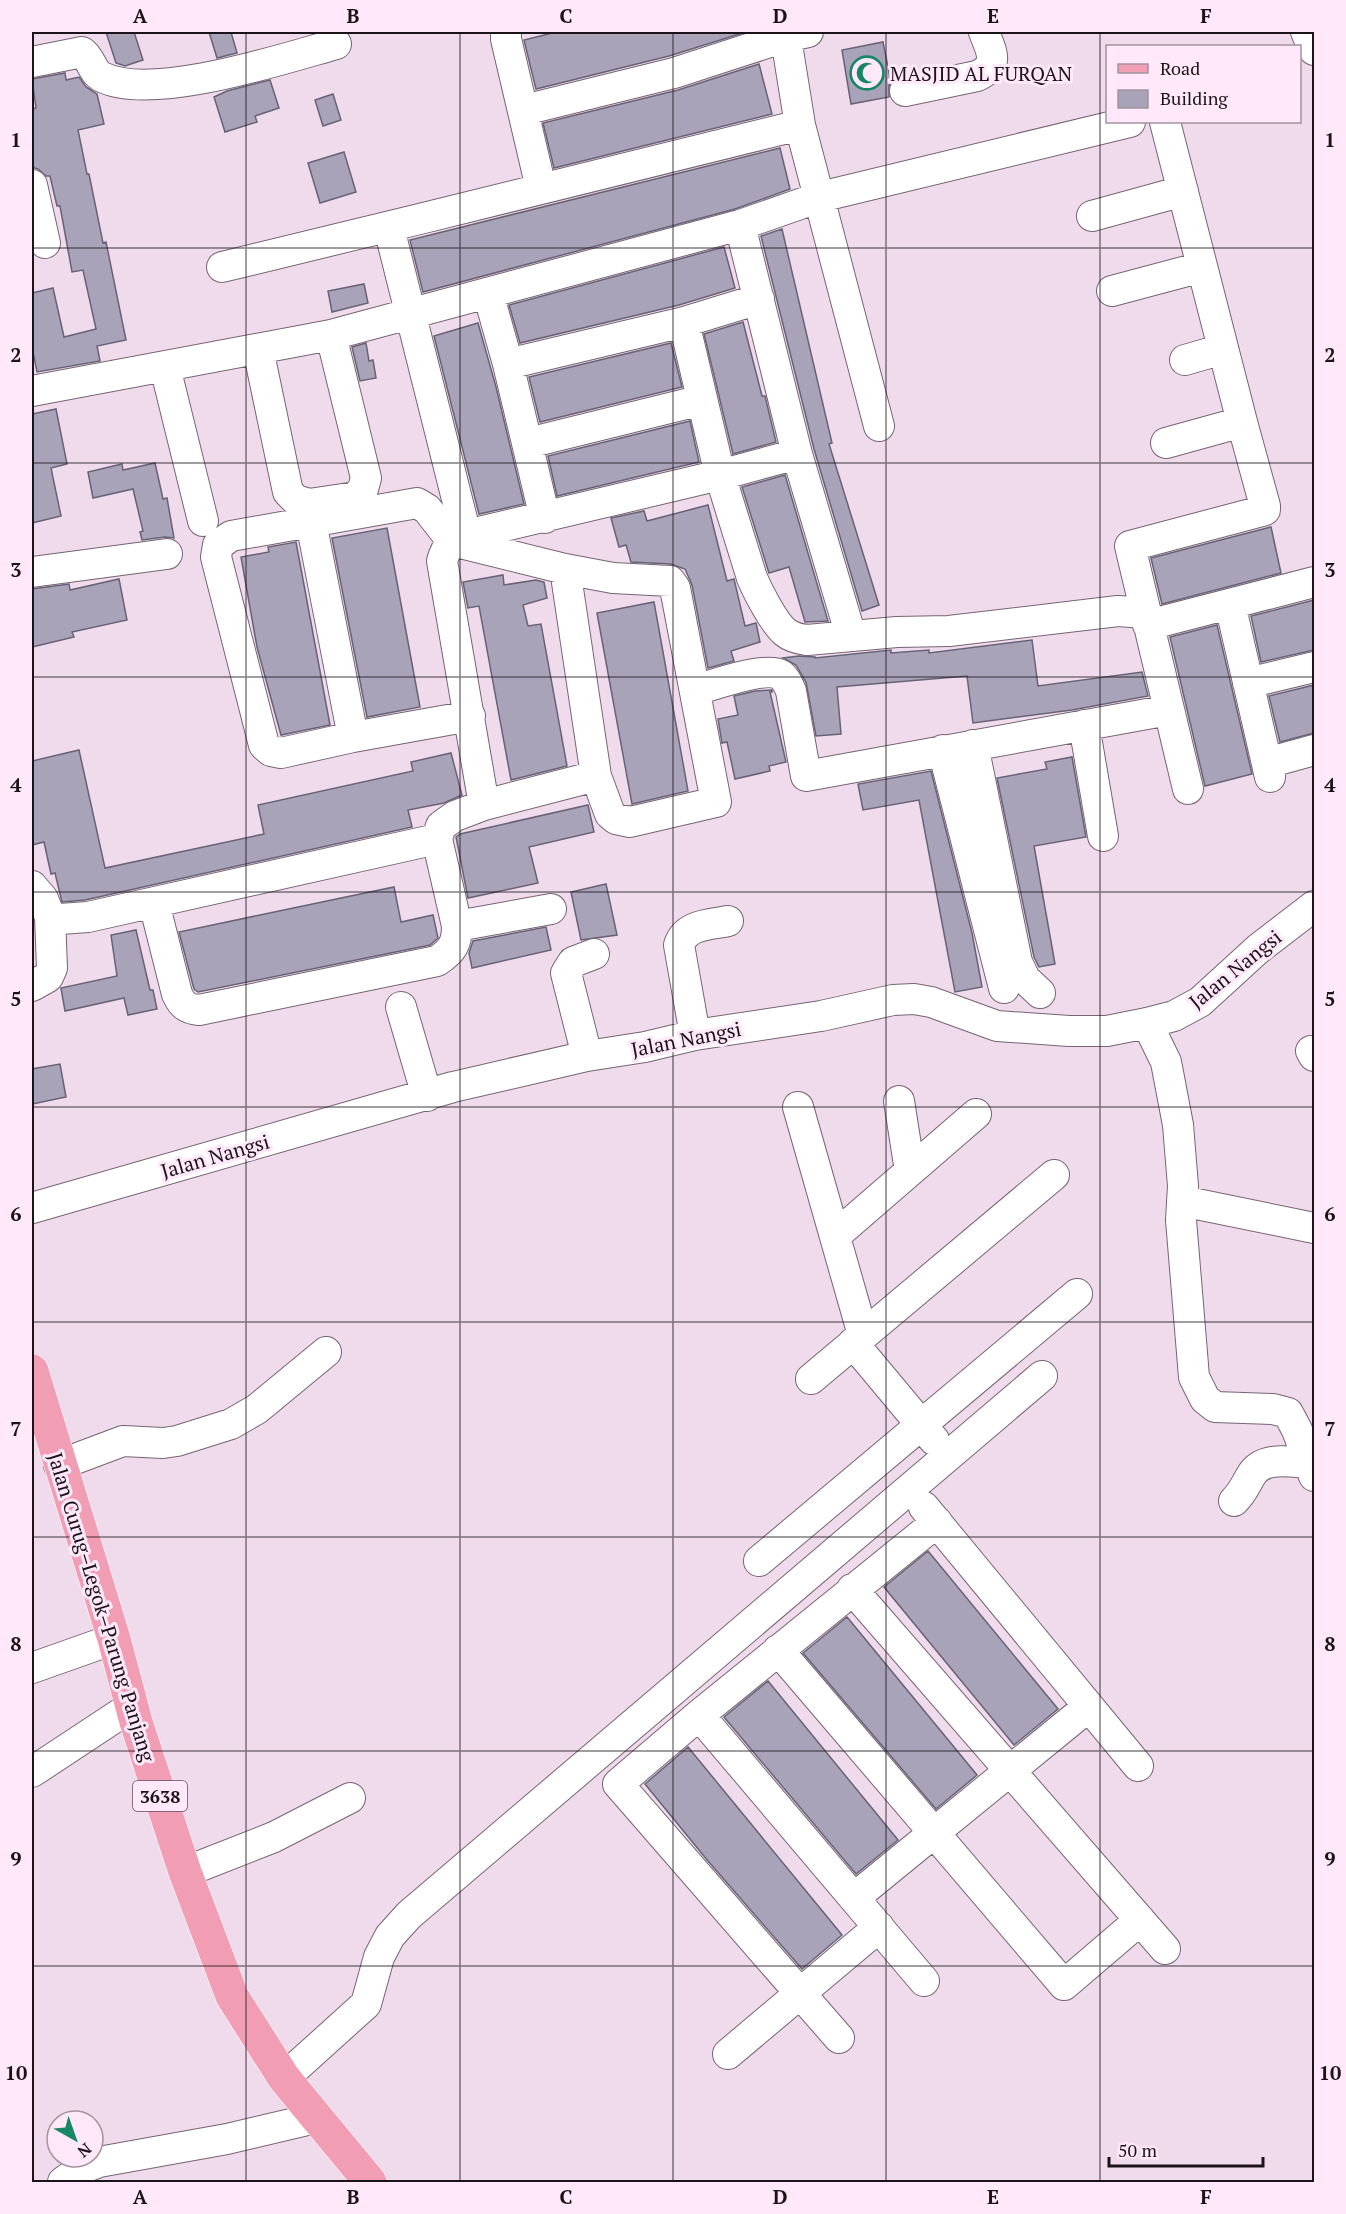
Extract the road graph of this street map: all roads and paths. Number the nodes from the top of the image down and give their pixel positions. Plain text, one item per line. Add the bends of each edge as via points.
1 (506, 32) edge
2 (984, 32) edge
3 (1306, 32) edge
4 (793, 33) edge
5 (336, 44) dead end
6 (1314, 50) edge
7 (32, 62) edge
8 (905, 91) dead end
9 (524, 110) junction
10 (1126, 123) edge
11 (1166, 123) edge
12 (800, 125) junction
13 (32, 185) edge
14 (541, 188) junction
15 (1183, 191) junction
16 (820, 197) junction
17 (1092, 216) dead end
18 (740, 225) junction
19 (389, 228) junction
20 (45, 243) dead end
21 (222, 267) dead end
22 (1202, 267) junction
23 (1112, 291) dead end
24 (488, 293) junction
25 (759, 299) junction
26 (410, 314) junction
27 (684, 322) junction
28 (331, 335) junction
29 (258, 349) junction
30 (1223, 349) junction
31 (1185, 360) dead end
32 (508, 364) junction
33 (165, 368) junction
34 (32, 391) edge
35 (702, 400) junction
36 (1242, 422) junction
37 (879, 426) dead end
38 (528, 443) junction
39 (1166, 443) dead end
40 (797, 454) junction
41 (720, 476) junction
42 (544, 518) junction
43 (203, 521) dead end
44 (311, 522) junction
45 (459, 538) junction
46 (167, 554) dead end
47 (565, 569) junction
48 (32, 572) edge
49 (1314, 582) edge
50 (1230, 604) junction
51 (1147, 619) junction
52 (850, 636) junction
53 (1314, 667) edge
54 (1248, 683) junction
55 (696, 690) junction
56 (1169, 710) junction
57 (470, 716) junction
58 (1084, 725) junction
59 (353, 737) junction
60 (958, 747) junction
61 (1314, 750) edge
62 (596, 776) junction
63 (1188, 789) dead end
64 (484, 805) junction
65 (1103, 836) dead end
66 (437, 839) junction
67 (32, 886) edge
68 (154, 903) junction
69 (1314, 906) edge
70 (551, 909) dead end
71 (50, 917) junction
72 (728, 921) dead end
73 (457, 927) junction
74 (594, 954) dead end
75 (32, 986) edge
76 (1004, 988) dead end
77 (1040, 993) dead end
78 (401, 1007) dead end
79 (1147, 1023) junction
80 (695, 1035) junction
81 (587, 1056) junction
82 (427, 1096) junction
83 (899, 1101) dead end
84 (798, 1107) dead end
85 (976, 1114) dead end
86 (910, 1171) junction
87 (1054, 1175) dead end
88 (1182, 1201) junction
89 (32, 1208) edge
90 (1314, 1228) edge
91 (835, 1236) junction
92 (1077, 1294) dead end
93 (858, 1339) junction
94 (326, 1352) dead end
95 (32, 1371) edge
96 (1042, 1376) dead end
97 (811, 1379) dead end
98 (921, 1425) junction
99 (947, 1456) junction
100 (59, 1465) junction
101 (1312, 1469) edge
102 (909, 1489) junction
103 (1234, 1502) dead end
104 (937, 1522) junction
105 (759, 1561) dead end
106 (852, 1589) junction
107 (114, 1640) junction
108 (778, 1650) junction
109 (32, 1668) edge
110 (132, 1706) junction
111 (1089, 1707) junction
112 (699, 1715) junction
113 (1137, 1766) dead end
114 (1011, 1771) junction
115 (32, 1772) edge
116 (350, 1798) dead end
117 (935, 1834) junction
118 (185, 1872) junction
119 (854, 1898) junction
120 (1140, 1920) junction
121 (879, 1927) junction
122 (1165, 1948) dead end
123 (924, 1981) dead end
124 (800, 1993) junction
125 (839, 2038) dead end
126 (728, 2054) dead end
127 (284, 2078) junction
128 (316, 2118) junction
129 (63, 2182) edge
130 (370, 2182) edge

1 - 9 street
2 - 8 street via 993,54 993,62 985,72
3 - 6 street
4 - 9 street via 674,73
4 - 12 street
5 - 7 street via 233,72 152,84 126,83 101,76 82,52
9 - 14 street
10 - 16 street
11 - 15 street
12 - 14 street
12 - 16 street
13 - 20 street
14 - 19 street
15 - 17 street
15 - 22 street
16 - 18 street
16 - 37 street
18 - 24 street
18 - 25 street
19 - 21 street
19 - 26 street
22 - 23 street
22 - 30 street
24 - 26 street
24 - 32 street
25 - 27 street
25 - 40 street
26 - 28 street
26 - 45 street
27 - 32 street
27 - 35 street
28 - 29 street
28 - 29 street via 366,478 356,497 309,504 288,492
29 - 33 street
30 - 31 street
30 - 36 street
32 - 38 street
33 - 34 street
33 - 43 street
35 - 38 street
35 - 41 street
36 - 39 street
36 - 51 street via 1265,510 1130,546
38 - 42 street
40 - 41 street
40 - 52 street
41 - 42 street
41 - 52 street via 759,594 783,631 807,640
42 - 45 street
44 - 45 street via 417,503
44 - 59 street
44 - 59 street via 231,536 219,544 216,557 264,745 281,753
45 - 47 street
45 - 57 street via 444,552 442,561
46 - 48 street
47 - 55 street via 613,578 670,581 675,588
47 - 62 street
49 - 50 street
50 - 51 street
50 - 54 street
51 - 52 street via 1118,611 940,631
51 - 56 street
53 - 54 street
54 - 61 street via 1269,770
55 - 60 street via 761,673 781,675 791,691 806,776
55 - 62 street via 716,802 630,822 610,814
56 - 58 street
56 - 63 street
57 - 59 street
57 - 64 street
58 - 60 street
58 - 65 street
60 - 76 street
60 - 77 street via 1017,962 1025,980
62 - 64 street
64 - 66 street via 446,821
66 - 68 street
66 - 73 street
67 - 71 street
68 - 71 street via 88,917
68 - 73 street via 180,1001 199,1010 437,960 454,948
69 - 79 street, Jalan Nangsi via 1258,949 1200,1002 1174,1016
70 - 73 street
71 - 75 street via 52,968 48,977
72 - 80 street via 694,928 679,945
74 - 81 street via 573,962 566,973
78 - 82 street
79 - 80 street, Jalan Nangsi via 1107,1031 997,1026 914,999
79 - 88 street via 1171,1080
80 - 81 street, Jalan Nangsi
81 - 82 street, Jalan Nangsi
82 - 89 street, Jalan Nangsi
83 - 86 street
84 - 91 street
85 - 86 street
86 - 91 street
87 - 93 street
88 - 90 street
88 - 101 street via 1191,1354 1198,1388 1215,1407 1288,1413
91 - 93 street
92 - 98 street
93 - 97 street
93 - 98 street
94 - 100 street via 257,1409 231,1424 177,1441 123,1441
95 - 100 main road, Jalan Curug–Legok–Parung Panjang / 3638
96 - 99 street
98 - 99 street
98 - 105 street
99 - 102 street
100 - 107 main road, Jalan Curug–Legok–Parung Panjang / 3638
101 - 103 street via 1268,1462 1253,1472
102 - 104 street
102 - 127 street via 409,1915 390,1936 379,1957 366,2004
104 - 106 street
104 - 111 street
106 - 108 street
106 - 114 street
107 - 109 street
107 - 110 main road, Jalan Curug–Legok–Parung Panjang / 3638
108 - 112 street
108 - 117 street
110 - 115 street
110 - 118 main road, Jalan Curug–Legok–Parung Panjang / 3638
111 - 113 street
111 - 114 street
112 - 119 street
112 - 124 street via 618,1784
114 - 117 street
114 - 120 street
116 - 118 street via 274,1837
117 - 119 street
117 - 120 street via 1064,1985
118 - 127 main road, Jalan Curug–Legok–Parung Panjang / 3638 via 232,1996
119 - 121 street
120 - 122 street
121 - 123 street
121 - 124 street
124 - 125 street
124 - 126 street
127 - 128 main road, Jalan Curug–Legok–Parung Panjang / 3638
128 - 129 street via 99,2162
128 - 130 main road, Jalan Curug–Legok–Parung Panjang / 3638

